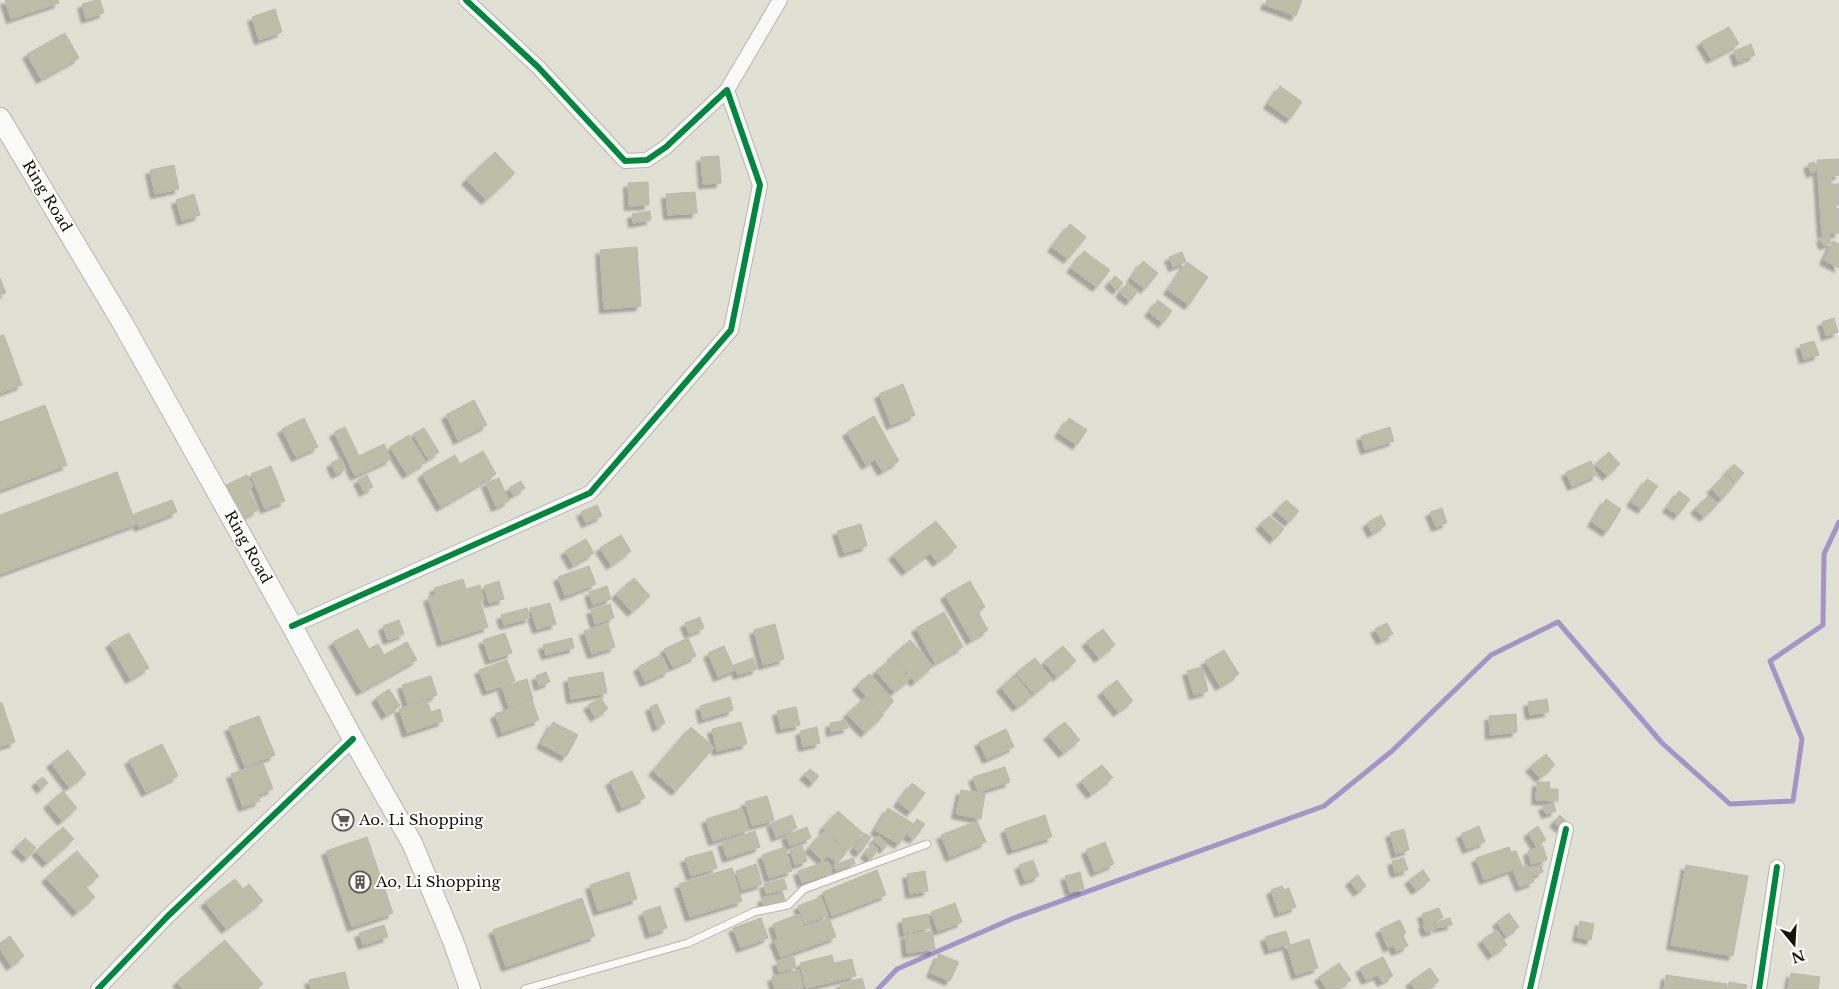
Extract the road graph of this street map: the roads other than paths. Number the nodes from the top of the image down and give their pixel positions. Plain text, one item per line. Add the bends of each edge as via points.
1 (466, 0) edge
2 (780, 0) edge
3 (727, 90) junction
4 (0, 118) edge
5 (292, 626) junction
6 (353, 739) junction
7 (1566, 829) dead end
8 (927, 844) dead end
9 (1777, 867) dead end
10 (98, 989) edge
11 (470, 989) edge
12 (525, 989) edge
13 (1530, 989) edge
14 (1759, 989) edge

1 - 3 street via 538,67 625,161 648,160
2 - 3 street
3 - 5 street via 760,185 730,330 590,493
4 - 5 main road, Ring Road via 122,322
5 - 6 main road, Ring Road
6 - 10 street via 167,917
6 - 11 main road, Ring Road via 412,843
7 - 13 street
8 - 12 lane via 804,889 788,906 754,912 688,943
9 - 14 street

